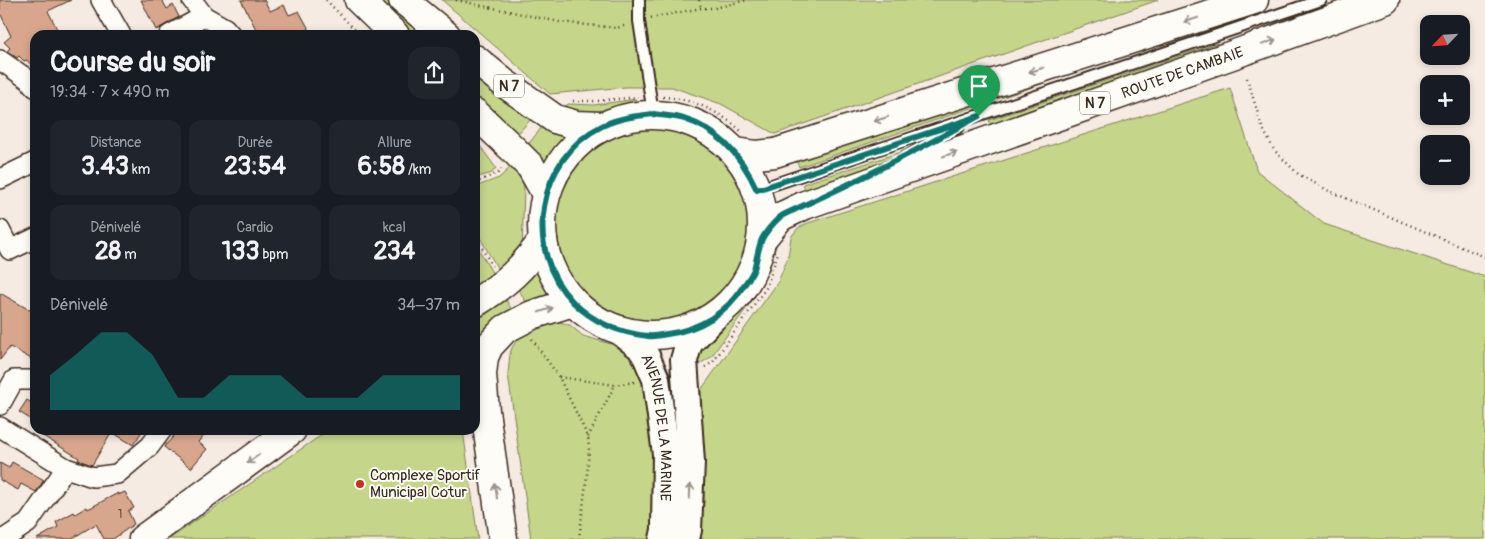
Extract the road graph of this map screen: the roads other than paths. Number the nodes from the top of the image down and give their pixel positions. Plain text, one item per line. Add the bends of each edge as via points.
1 (101, 0) edge
2 (192, 0) edge
3 (359, 0) edge
4 (403, 0) edge
5 (638, 0) edge
6 (1254, 0) edge
7 (1321, 0) edge
8 (1385, 0) edge
9 (204, 16) junction
10 (118, 30) edge
11 (178, 30) edge
12 (227, 30) edge
13 (390, 30) edge
14 (440, 30) edge
15 (0, 60) edge
16 (480, 63) edge
17 (30, 81) edge
18 (646, 105) junction
19 (979, 116) junction
20 (480, 118) edge
21 (602, 126) junction
22 (740, 143) junction
23 (30, 164) edge
24 (0, 179) edge
25 (757, 190) junction
26 (546, 194) junction
27 (805, 204) junction
28 (0, 230) edge
29 (30, 240) edge
30 (543, 240) junction
31 (770, 243) junction
32 (480, 300) edge
33 (573, 302) junction
34 (712, 319) junction
35 (618, 330) junction
36 (30, 380) edge
37 (484, 385) edge
38 (0, 405) edge
39 (0, 427) edge
40 (158, 435) edge
41 (285, 435) edge
42 (66, 468) junction
43 (4, 539) edge
44 (143, 539) edge
45 (503, 539) edge
46 (663, 539) edge
47 (686, 539) edge

1 - 10 street
2 - 9 street
3 - 13 main road
4 - 14 main road
5 - 18 lane
6 -> 22 main road via 786,150 756,155
7 - 19 lane
27 -> 8 main road, ROUTE DE CAMBAIE / N 7
9 - 11 street
9 - 12 street
15 - 17 street
16 - 21 main road, N 7 via 555,119
18 - 21 main road via 627,117
18 - 22 main road
19 - 25 lane
19 - 27 lane via 910,155
20 - 26 main road via 531,167
21 - 26 main road via 573,147 552,177
22 - 25 main road
23 - 24 street
25 - 31 main road
26 - 30 main road
27 - 31 main road, ROUTE DE CAMBAIE via 780,217
28 - 29 street via 10,250
30 - 32 main road via 526,263 502,286
30 - 33 main road via 558,284
31 - 34 main road via 736,298
33 - 35 main road via 594,319
37 -> 33 main road via 484,357 489,346 513,339 532,315
34 - 35 main road via 682,332 650,336
47 -> 34 main road, AVENUE DE LA MARINE via 691,462 684,360 689,343
35 - 46 main road, AVENUE DE LA MARINE via 640,347 656,379 666,454 666,530
36 - 38 street via 14,380
45 -> 37 main road
39 - 42 street
40 - 42 street via 117,474 93,477
41 -> 44 main road
42 - 43 street via 28,524

